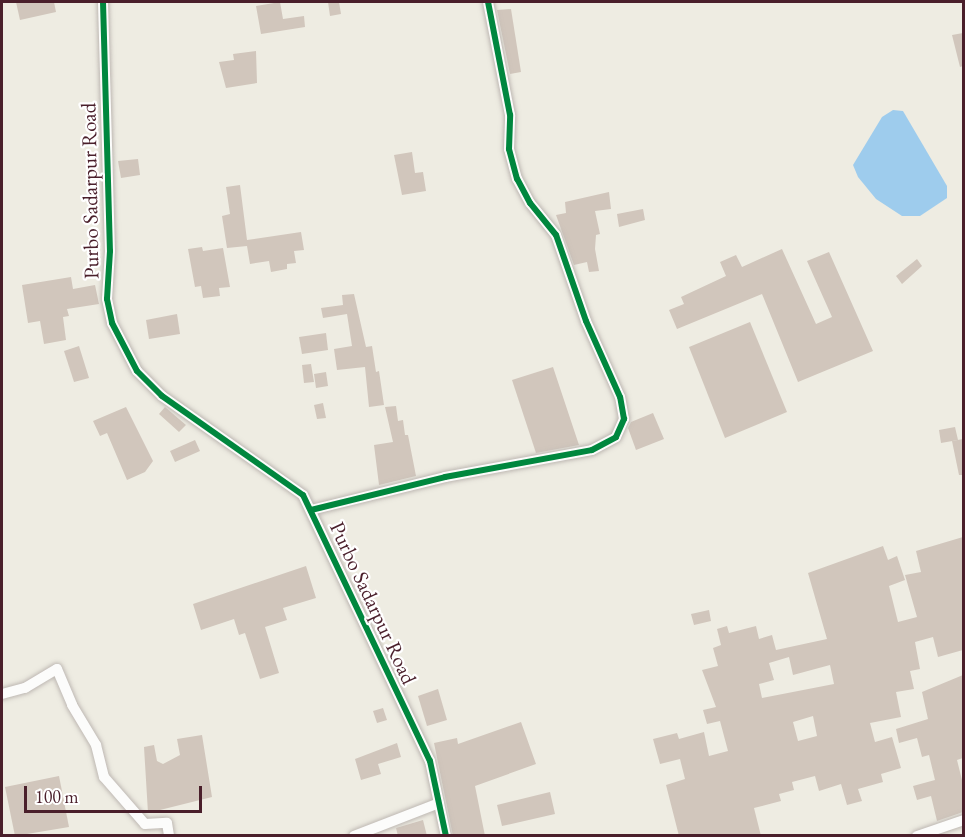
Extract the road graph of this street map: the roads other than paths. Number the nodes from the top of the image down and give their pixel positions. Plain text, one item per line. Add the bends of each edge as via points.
1 (103, 2) edge
2 (488, 2) edge
3 (310, 510) junction
4 (2, 694) edge
5 (439, 803) junction
6 (963, 820) edge
7 (170, 836) edge
8 (354, 836) edge
9 (446, 836) edge
10 (917, 836) edge

1 - 3 street, Purbo Sadarpur Road via 110,251 107,299 112,323 136,371 162,396 303,495
2 - 3 street via 510,115 509,149 517,179 556,236 586,321 620,398 624,419 616,437 592,450 445,477
3 - 5 street, Purbo Sadarpur Road via 430,761
4 - 7 street via 25,688 57,669 96,746 104,777 145,824 167,823
5 - 8 street
5 - 9 street, Purbo Sadarpur Road
6 - 10 street

